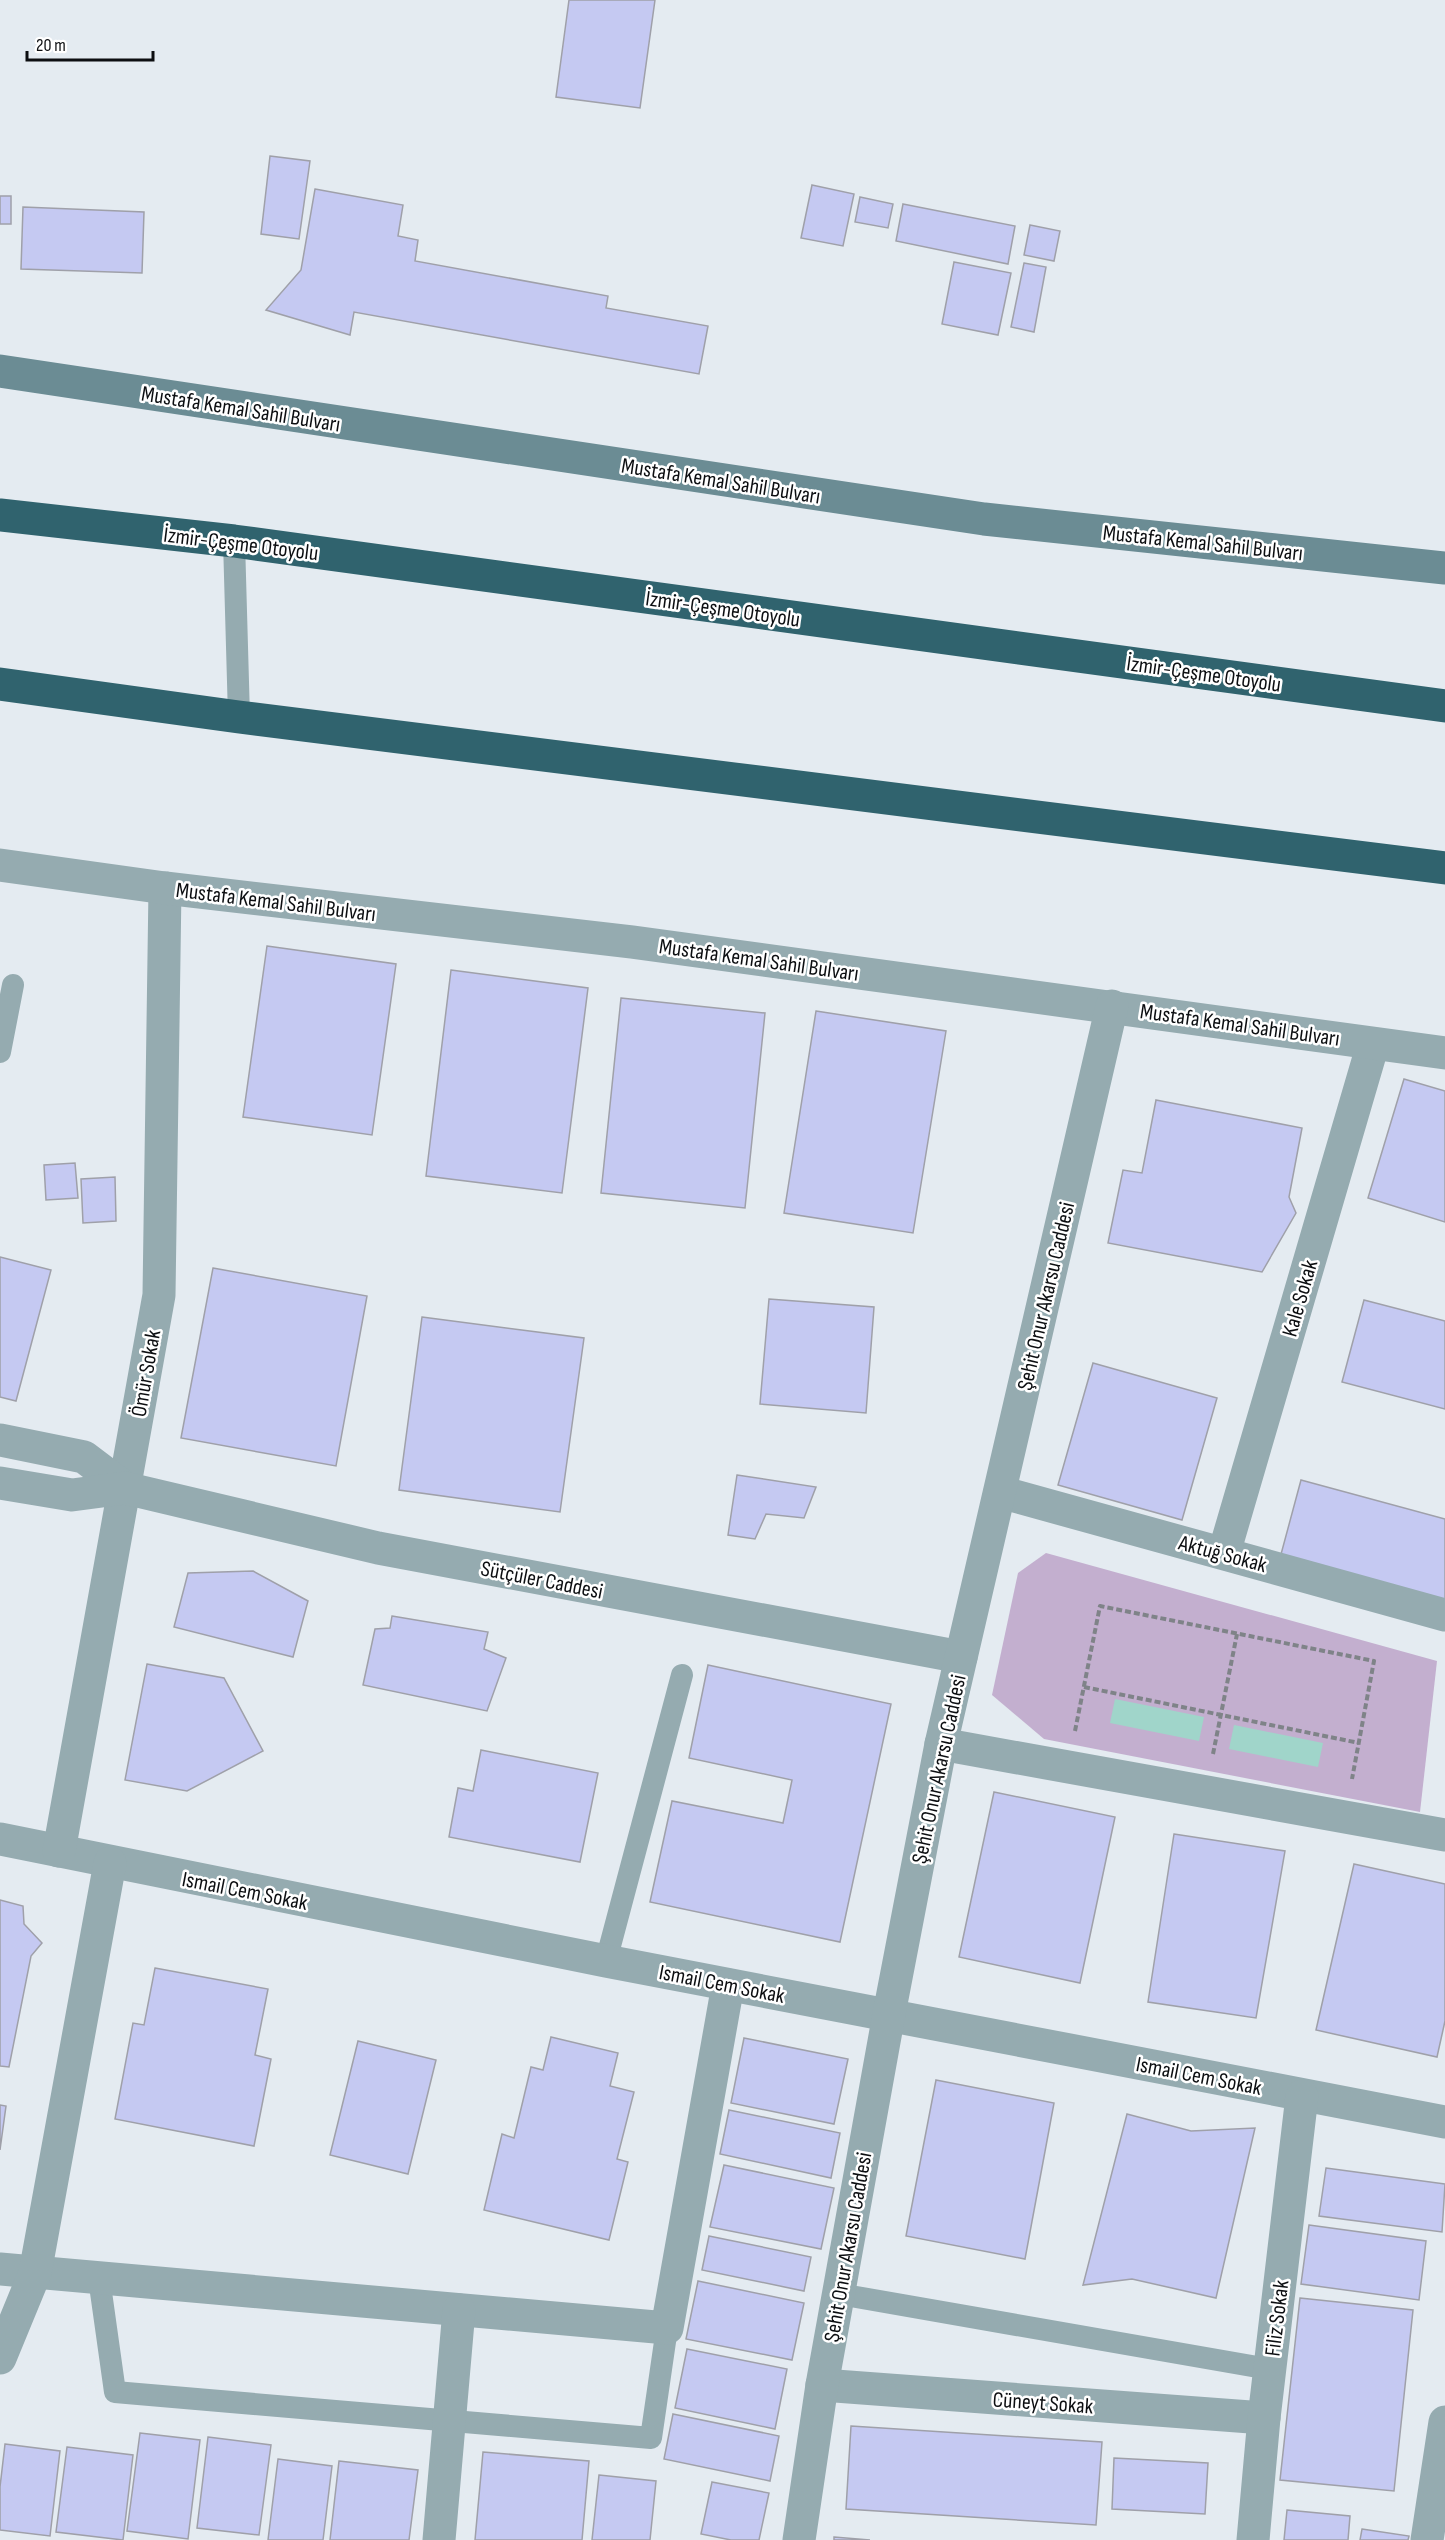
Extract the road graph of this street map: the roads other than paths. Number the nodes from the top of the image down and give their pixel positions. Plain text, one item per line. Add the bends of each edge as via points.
1 (0, 371) edge
2 (0, 515) edge
3 (234, 542) junction
4 (1445, 568) edge
5 (0, 684) edge
6 (1445, 706) edge
7 (239, 717) junction
8 (0, 865) edge
9 (1445, 868) edge
10 (165, 888) junction
11 (13, 985) dead end
12 (1112, 1006) junction
13 (1373, 1044) junction
14 (0, 1052) edge
15 (1445, 1053) edge
16 (0, 1440) edge
17 (0, 1483) edge
18 (125, 1488) junction
19 (1000, 1492) junction
20 (1224, 1553) junction
21 (1445, 1615) edge
22 (962, 1657) junction
23 (682, 1675) dead end
24 (941, 1744) junction
25 (1445, 1835) edge
26 (0, 1839) edge
27 (59, 1851) junction
28 (110, 1863) junction
29 (606, 1961) junction
30 (728, 1985) junction
31 (889, 2014) junction
32 (1302, 2096) junction
33 (1445, 2122) edge
34 (0, 2269) edge
35 (35, 2273) junction
36 (99, 2278) junction
37 (839, 2294) junction
38 (459, 2310) junction
39 (667, 2328) junction
40 (0, 2358) edge
41 (1269, 2369) junction
42 (822, 2385) junction
43 (1264, 2418) junction
44 (450, 2422) junction
45 (1445, 2422) edge
46 (440, 2540) edge
47 (799, 2540) edge
48 (1253, 2540) edge
49 (1427, 2540) edge

1 - 4 main road, Mustafa Kemal Sahil Bulvarı via 984,519
2 - 3 highway, İzmir-Çeşme Otoyolu
3 - 6 highway, İzmir-Çeşme Otoyolu
3 - 7 lane
5 - 7 highway
7 - 9 highway
8 - 10 street, Mustafa Kemal Sahil Bulvarı
10 - 12 street, Mustafa Kemal Sahil Bulvarı via 632,942
10 - 18 street, Ömür Sokak via 159,1295
11 - 14 lane
12 - 13 street, Mustafa Kemal Sahil Bulvarı
12 - 19 street, Şehit Onur Akarsu Caddesi
13 - 15 street, Mustafa Kemal Sahil Bulvarı
13 - 20 street, Kale Sokak
16 - 18 street, Sütçüler Caddesi via 84,1456
17 - 18 street, Sütçüler Caddesi via 72,1496
18 - 22 street, Sütçüler Caddesi via 378,1548
18 - 27 street, Ömür Sokak
19 - 20 street, Aktuğ Sokak
19 - 22 street, Şehit Onur Akarsu Caddesi
20 - 21 street, Aktuğ Sokak
22 - 24 street, Şehit Onur Akarsu Caddesi
23 - 29 lane
24 - 25 street
24 - 31 street, Şehit Onur Akarsu Caddesi
26 - 27 street, Ismail Cem Sokak
27 - 28 street, Ismail Cem Sokak
28 - 29 street, Ismail Cem Sokak
28 - 35 street
29 - 30 street, Ismail Cem Sokak
30 - 31 street, Ismail Cem Sokak
30 - 39 street
31 - 32 street, Ismail Cem Sokak
31 - 37 street, Şehit Onur Akarsu Caddesi
32 - 33 street, Ismail Cem Sokak
32 - 41 street, Filiz Sokak
34 - 35 street
35 - 36 street
35 - 40 street
36 - 38 street
36 - 44 lane via 115,2392
37 - 41 lane
37 - 42 street, Şehit Onur Akarsu Caddesi
38 - 39 street
38 - 44 street
39 - 44 lane via 651,2438
41 - 43 street, Filiz Sokak
42 - 43 street, Cüneyt Sokak
42 - 47 street, Şehit Onur Akarsu Caddesi
43 - 48 street, Filiz Sokak
44 - 46 street
45 - 49 street

